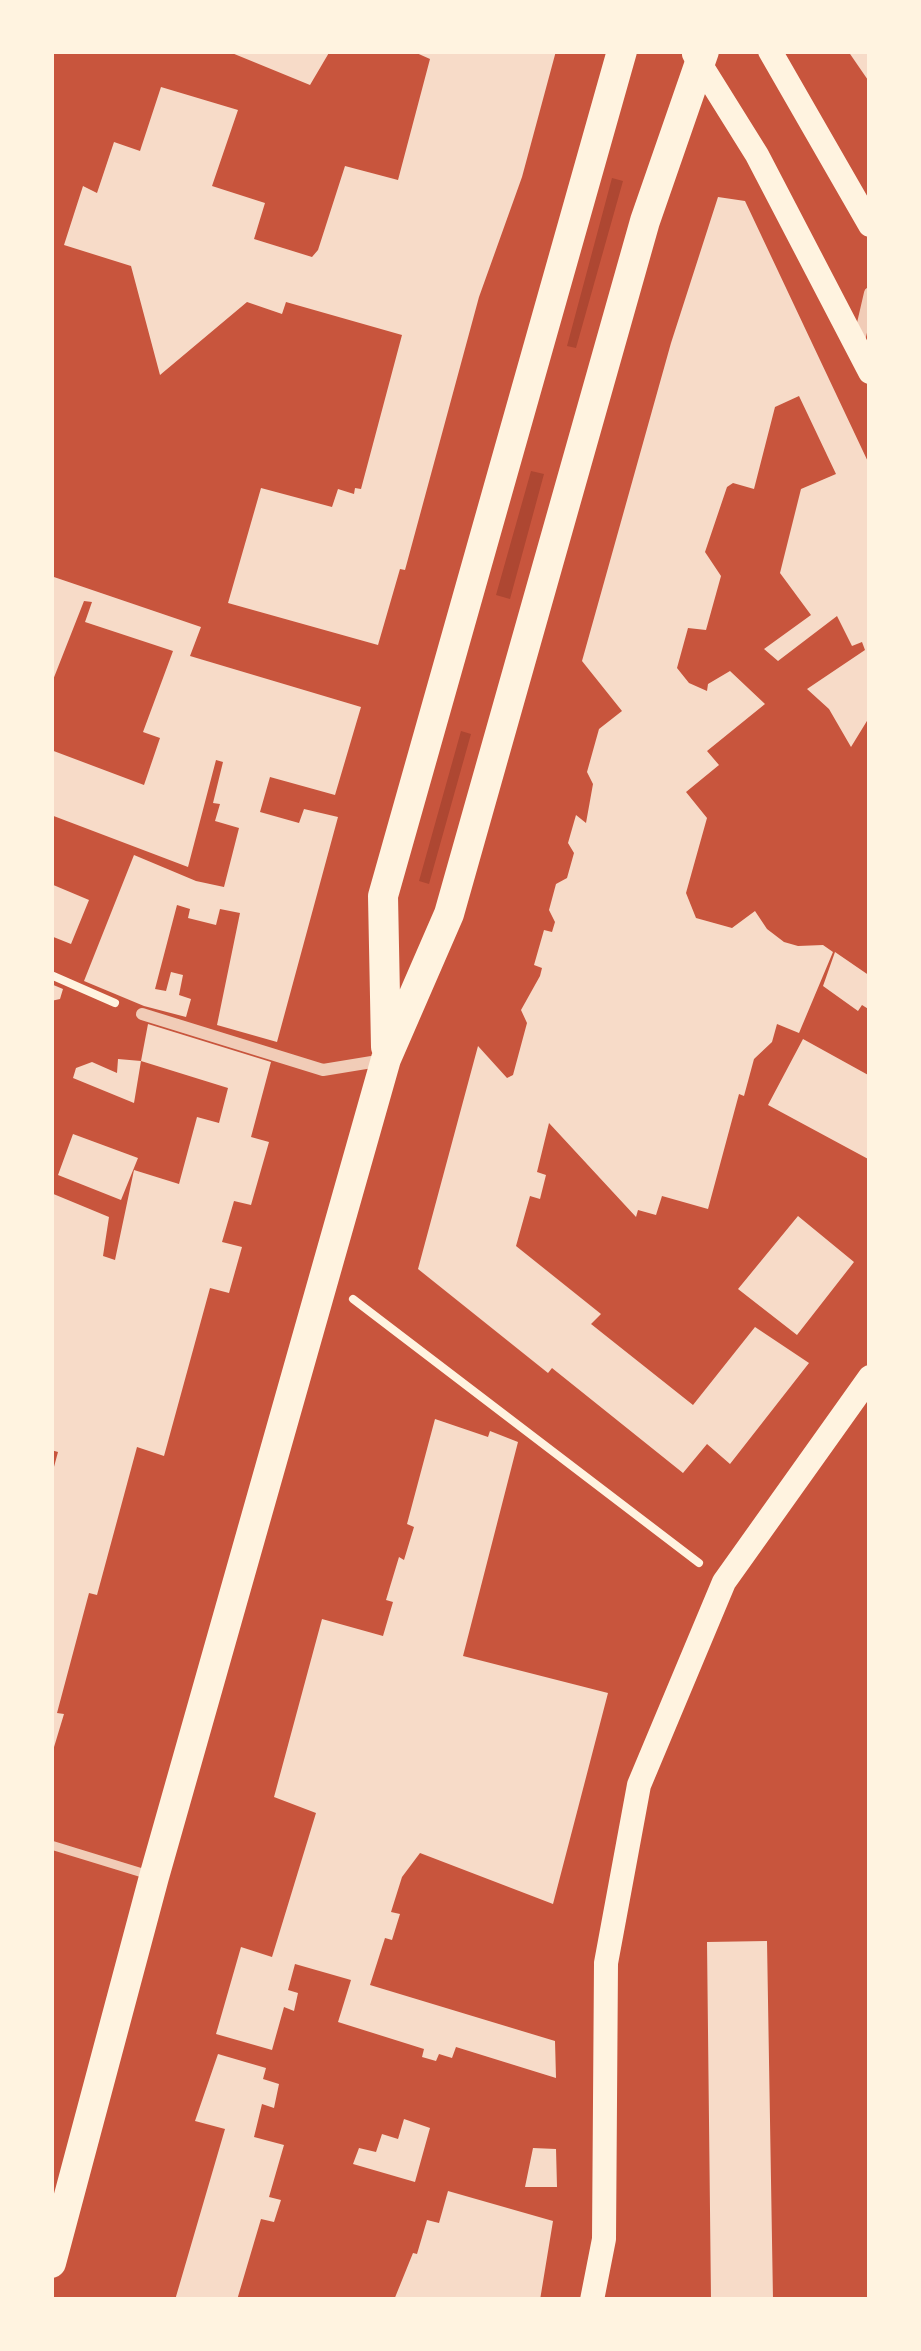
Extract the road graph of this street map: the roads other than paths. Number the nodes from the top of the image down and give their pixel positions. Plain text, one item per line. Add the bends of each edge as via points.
1 (622, 51) edge
2 (770, 51) edge
3 (698, 55) edge
4 (870, 225) edge
5 (870, 293) edge
6 (857, 345) junction
7 (870, 372) edge
8 (142, 1014) road end
9 (386, 1059) junction
10 (870, 1377) edge
11 (51, 1845) edge
12 (154, 1877) junction
13 (51, 2263) edge
14 (592, 2300) edge

1 - 9 main road via 383,896
2 - 4 main road
3 - 6 main road
3 - 9 main road via 448,914
5 - 6 street
6 - 7 main road
8 - 9 street via 323,1070
9 - 12 main road
10 - 14 main road via 724,1582 639,1785 606,1963 604,2240
11 - 12 lane
12 - 13 main road

